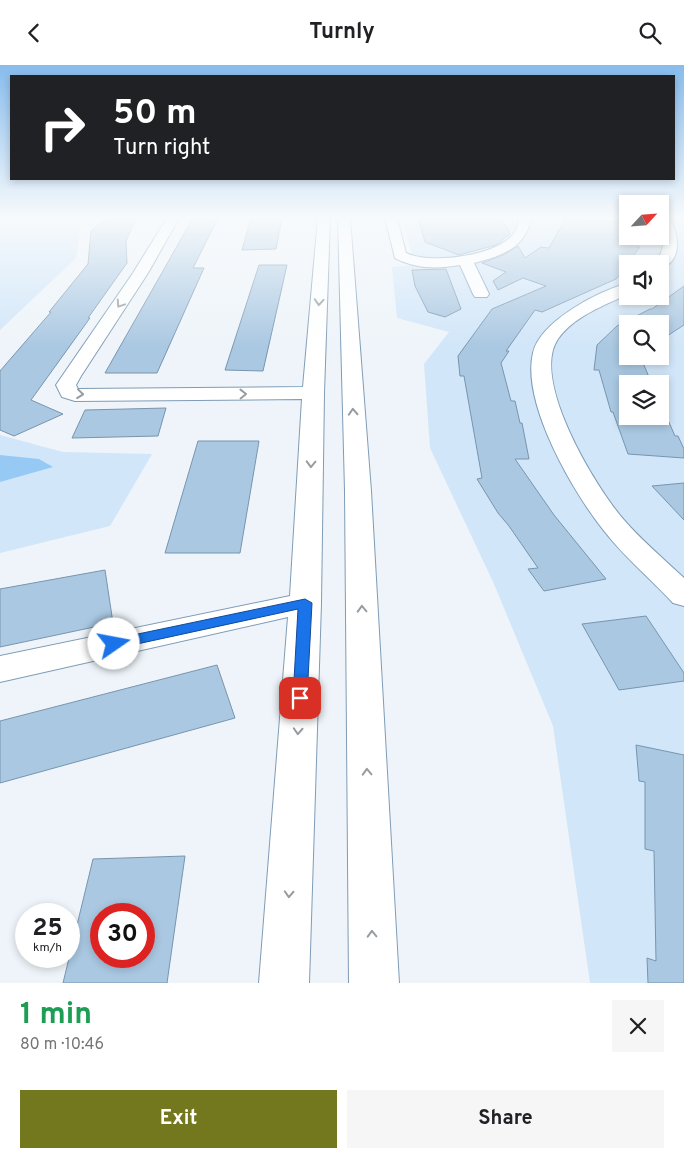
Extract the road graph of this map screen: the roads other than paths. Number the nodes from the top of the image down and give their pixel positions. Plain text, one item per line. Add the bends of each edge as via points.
1 (465, 260) edge
2 (147, 261) edge
3 (321, 261) edge
4 (346, 261) edge
5 (409, 261) edge
6 (455, 261) edge
7 (480, 293) dead end
8 (619, 293) edge
9 (313, 393) junction
10 (684, 596) edge
11 (305, 603) junction
12 (0, 669) edge
13 (284, 983) edge
14 (374, 983) edge

1 - 7 street
2 -> 9 street via 71,376 66,385 69,393
3 -> 9 street
14 -> 4 street via 359,510
5 - 6 street
8 - 10 street via 571,317 553,332 542,354 543,383 567,454 601,509
9 -> 11 street
11 - 12 street
11 -> 13 street

